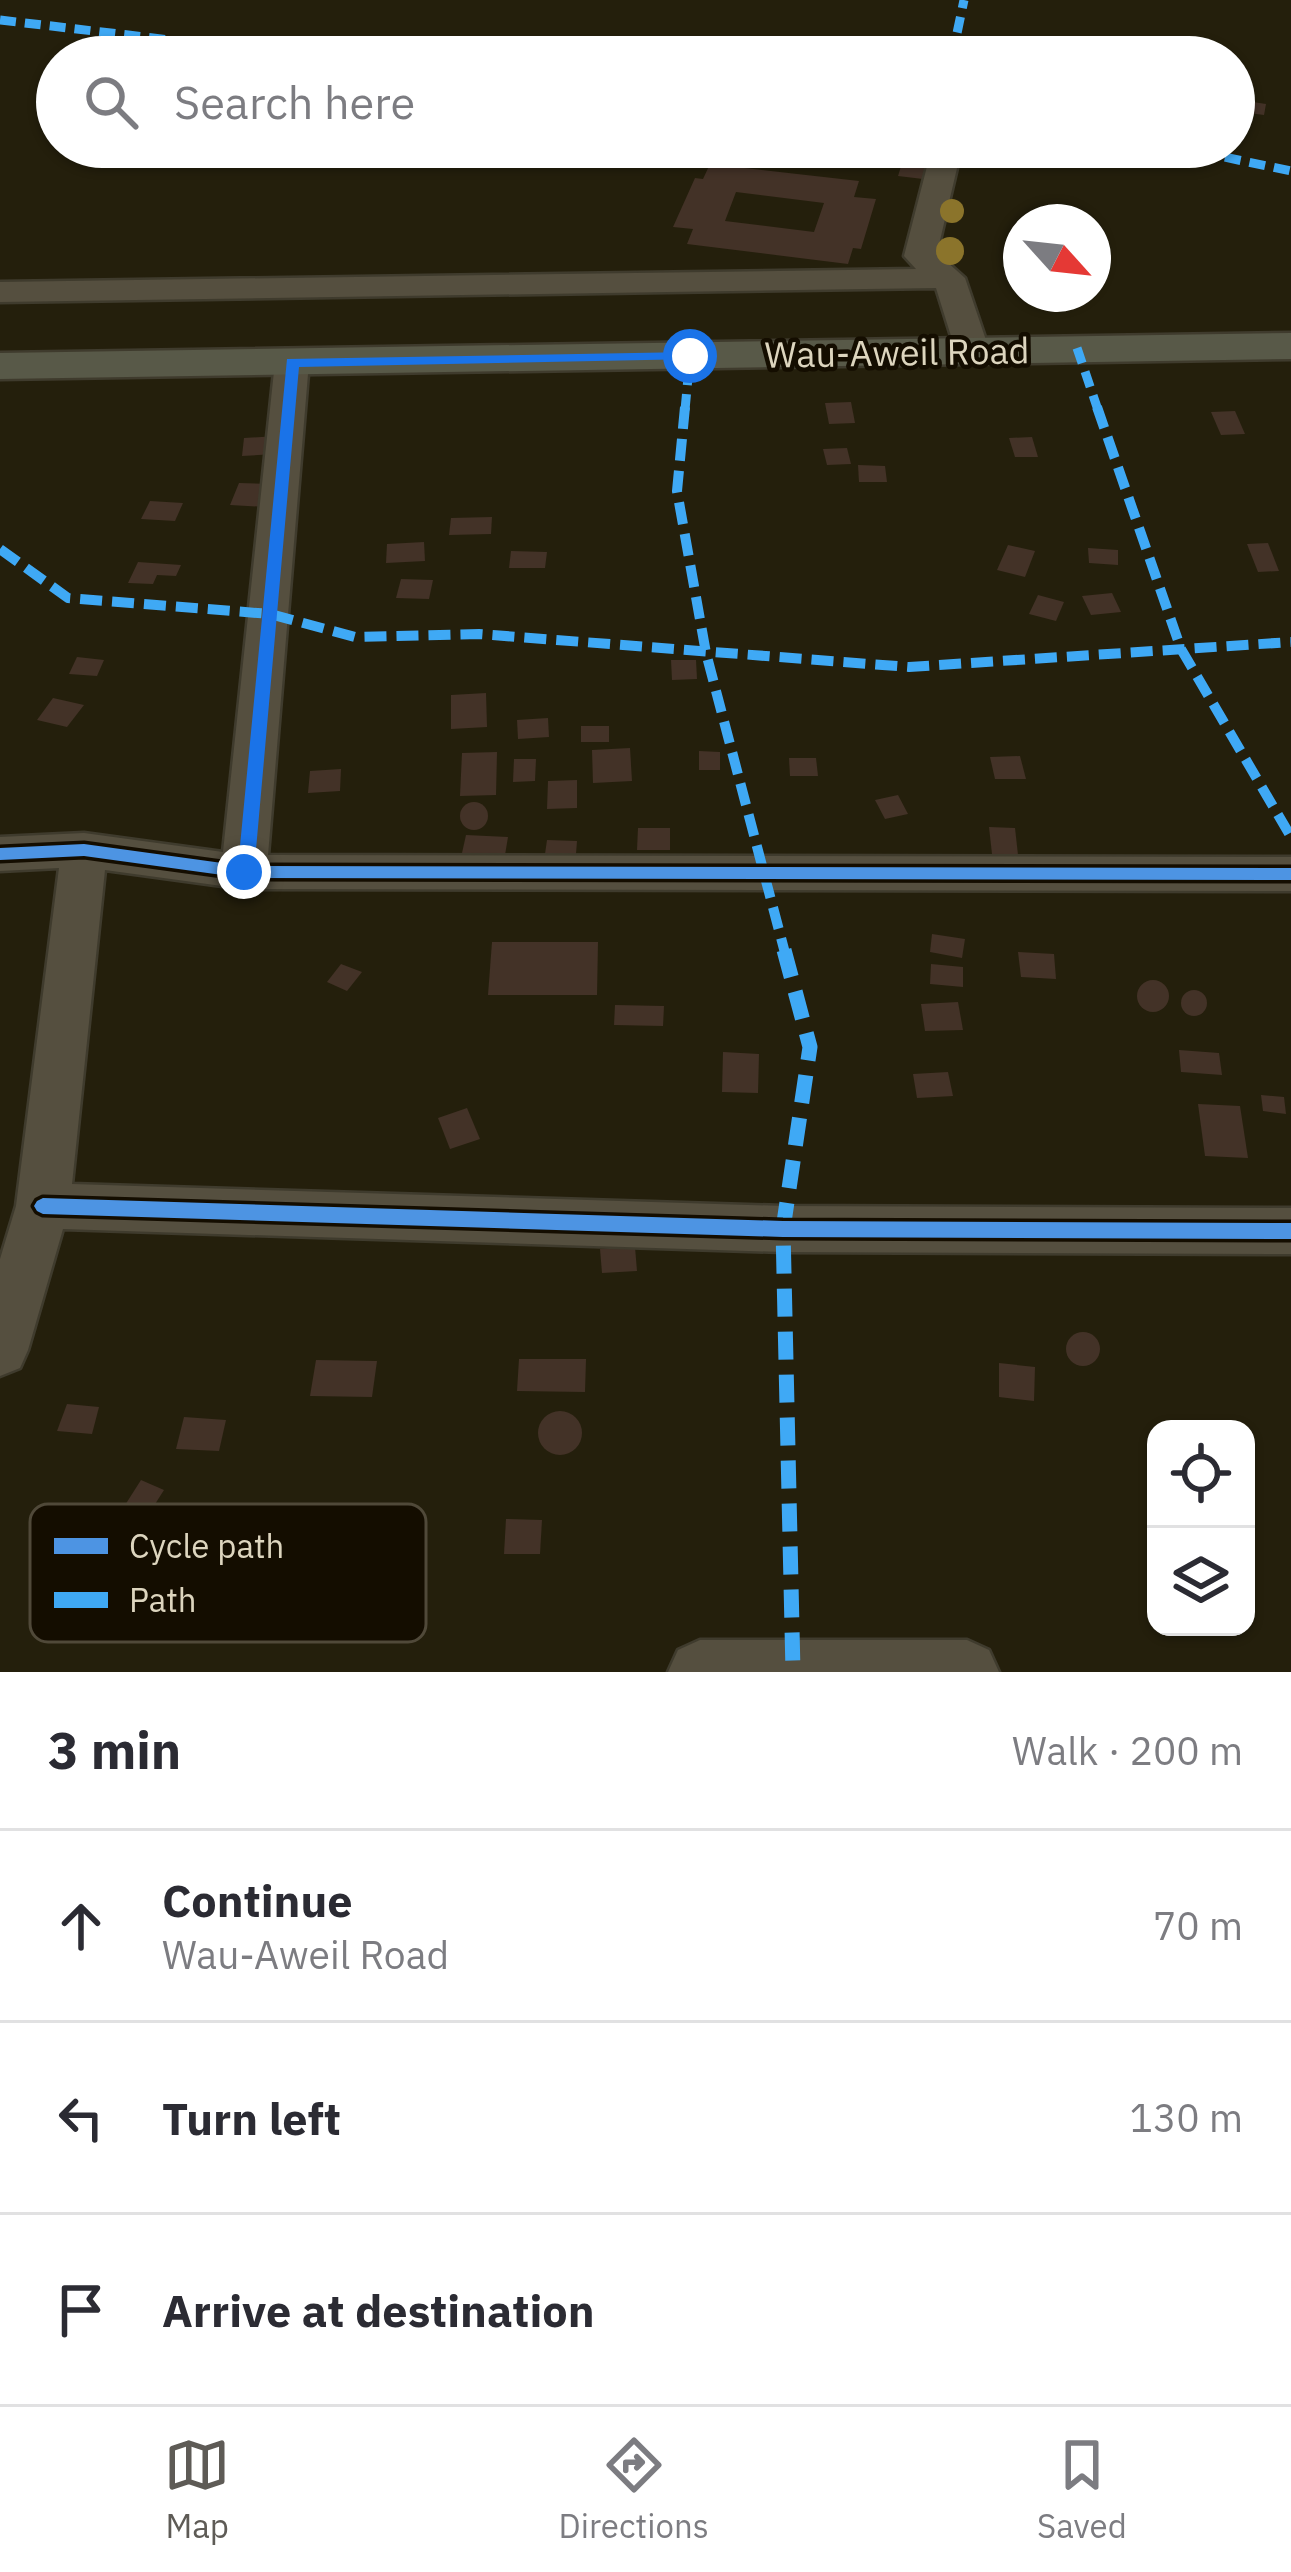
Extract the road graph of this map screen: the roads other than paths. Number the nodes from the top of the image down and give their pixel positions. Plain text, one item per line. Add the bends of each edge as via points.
1 (942, 168) edge
2 (950, 278) junction
3 (0, 292) edge
4 (1291, 346) edge
5 (974, 352) junction
6 (292, 362) junction
7 (0, 366) edge
8 (84, 850) junction
9 (0, 854) edge
10 (244, 872) junction
11 (1291, 874) edge
12 (43, 1206) junction
13 (1291, 1231) edge
14 (0, 1350) edge
15 (700, 1672) edge
16 (967, 1672) edge

1 - 2 street via 920,256
2 - 3 street
2 - 5 street
4 - 5 main road, Wau-Aweil Road
5 - 6 main road, Wau-Aweil Road
6 - 7 main road, Wau-Aweil Road
6 - 10 street
8 - 9 street
8 - 10 street
8 - 12 street
10 - 11 street
12 - 13 street via 783,1229
12 - 14 street
15 - 16 street

